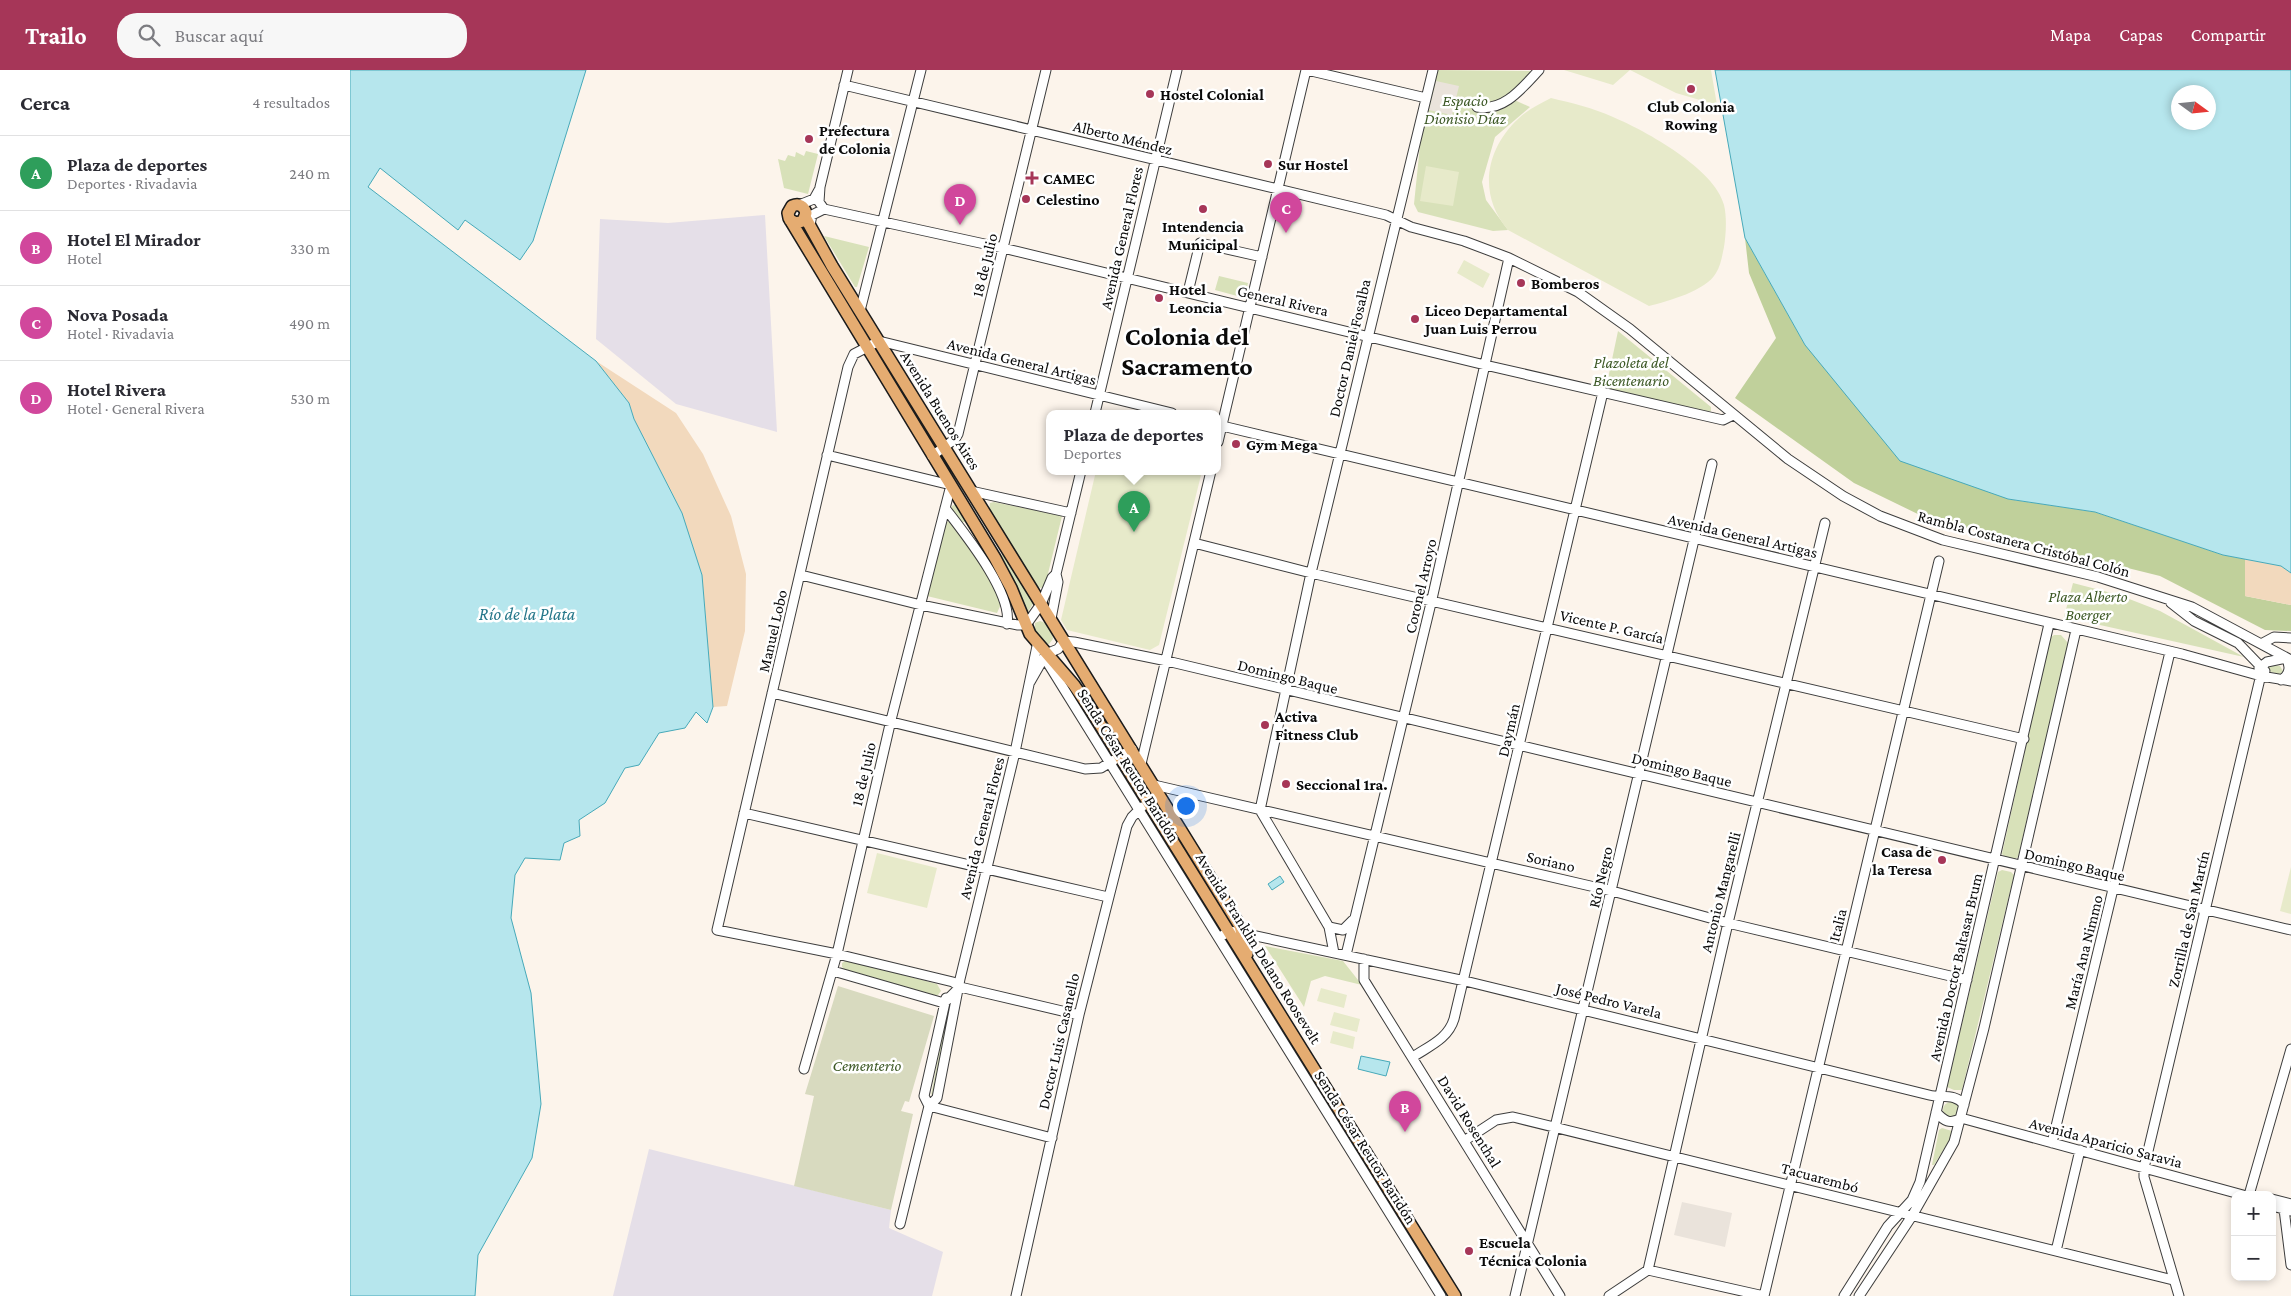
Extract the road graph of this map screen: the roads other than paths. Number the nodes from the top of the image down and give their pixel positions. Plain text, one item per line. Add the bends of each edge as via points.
1 (848, 70) edge
2 (921, 70) edge
3 (1046, 70) edge
4 (1176, 70) edge
5 (1307, 70) edge
6 (1432, 70) edge
7 (1539, 70) edge
8 (844, 85) junction
9 (1426, 98) junction
10 (913, 102) junction
11 (1477, 107) dead end
12 (1032, 130) junction
13 (1155, 160) junction
14 (820, 187) junction
15 (1277, 189) junction
16 (799, 205) junction
17 (824, 209) junction
18 (1395, 217) junction
19 (790, 220) junction
20 (808, 221) junction
21 (884, 221) junction
22 (1003, 248) junction
23 (1262, 257) junction
24 (1509, 258) junction
25 (832, 266) junction
26 (820, 272) junction
27 (1127, 278) junction
28 (1188, 292) junction
29 (1250, 307) junction
30 (860, 310) junction
31 (1368, 335) junction
32 (879, 341) junction
33 (866, 346) junction
34 (975, 365) junction
35 (1485, 365) junction
36 (1603, 392) junction
37 (1099, 396) junction
38 (1096, 410) edge
39 (1159, 410) edge
40 (1733, 415) junction
41 (1221, 421) edge
42 (1221, 425) edge
43 (946, 446) junction
44 (1339, 454) junction
45 (827, 455) junction
46 (932, 456) junction
47 (1712, 464) dead end
48 (1080, 475) edge
49 (1210, 475) edge
50 (963, 477) junction
51 (1459, 482) junction
52 (951, 486) junction
53 (971, 491) junction
54 (945, 508) junction
55 (1575, 510) junction
56 (1071, 513) junction
57 (1825, 523) dead end
58 (1693, 538) junction
59 (1194, 543) junction
60 (1939, 561) dead end
61 (1814, 567) junction
62 (1311, 573) junction
63 (1056, 574) junction
64 (800, 575) junction
65 (1930, 596) junction
66 (1432, 599) junction
67 (2165, 599) junction
68 (1041, 604) junction
69 (921, 605) junction
70 (1051, 619) junction
71 (1007, 624) junction
72 (2050, 624) junction
73 (1026, 625) junction
74 (1548, 626) junction
75 (2076, 630) junction
76 (2291, 638) edge
77 (1064, 641) junction
78 (2261, 644) junction
79 (1037, 646) junction
80 (2170, 652) junction
81 (1665, 654) junction
82 (1045, 656) junction
83 (2289, 659) edge
84 (1167, 661) junction
85 (2262, 671) junction
86 (2282, 680) edge
87 (1030, 682) junction
88 (1786, 683) junction
89 (1284, 690) junction
90 (772, 693) junction
91 (1902, 710) junction
92 (1404, 719) junction
93 (891, 720) junction
94 (2024, 739) junction
95 (1520, 746) junction
96 (1132, 749) junction
97 (1015, 752) junction
98 (1115, 760) junction
99 (1141, 764) junction
100 (1639, 774) junction
101 (1154, 785) junction
102 (1163, 800) junction
103 (1757, 803) junction
104 (1146, 807) junction
105 (1260, 810) junction
106 (744, 813) junction
107 (1876, 832) junction
108 (1374, 835) junction
109 (864, 839) junction
110 (1995, 861) junction
111 (1492, 862) junction
112 (2020, 867) junction
113 (986, 870) junction
114 (2114, 889) junction
115 (1612, 891) junction
116 (1108, 897) junction
117 (2205, 910) junction
118 (1354, 920) junction
119 (1728, 923) junction
120 (1329, 927) junction
121 (1241, 930) junction
122 (2291, 930) edge
123 (1229, 931) junction
124 (1218, 938) junction
125 (1846, 951) junction
126 (1334, 953) junction
127 (837, 954) junction
128 (1346, 955) junction
129 (1364, 959) junction
130 (1250, 965) junction
131 (833, 971) junction
132 (1967, 980) junction
133 (1464, 981) junction
134 (958, 983) junction
135 (944, 1003) junction
136 (1583, 1010) junction
137 (1079, 1015) junction
138 (1701, 1038) junction
139 (2291, 1049) edge
140 (1413, 1057) junction
141 (1818, 1068) junction
142 (804, 1069) dead end
143 (1939, 1098) junction
144 (1964, 1105) junction
145 (929, 1106) junction
146 (1936, 1112) junction
147 (1961, 1118) junction
148 (1556, 1127) junction
149 (1052, 1138) junction
150 (1464, 1141) junction
151 (2052, 1143) junction
152 (2080, 1150) junction
153 (1673, 1156) junction
154 (2144, 1168) junction
155 (1791, 1186) junction
156 (2250, 1191) edge
157 (2231, 1192) edge
158 (2276, 1201) edge
159 (2276, 1206) edge
160 (2289, 1208) edge
161 (1900, 1213) junction
162 (1912, 1216) junction
163 (900, 1224) dead end
164 (1527, 1243) junction
165 (1417, 1246) junction
166 (2056, 1251) junction
167 (2291, 1265) edge
168 (1648, 1270) junction
169 (2173, 1280) junction
170 (1446, 1281) junction
171 (1439, 1292) edge
172 (1016, 1296) edge
173 (1455, 1296) edge
174 (1515, 1296) edge
175 (1560, 1296) edge
176 (1609, 1296) edge
177 (1764, 1296) edge
178 (1844, 1296) edge
179 (1859, 1296) edge
180 (2179, 1296) edge

1 - 8 street
2 - 10 street
3 - 12 street, 18 de Julio
4 - 13 street, Avenida General Flores
5 - 9 street
5 - 15 street
6 - 9 street, Doctor Daniel Fosalba
7 - 11 street via 1501,104 1487,109
8 - 10 street, Alberto Méndez
8 - 14 street
9 - 18 street, Doctor Daniel Fosalba
10 - 12 street, Alberto Méndez
10 - 21 street
12 - 13 street, Alberto Méndez
12 - 22 street, 18 de Julio
13 - 15 street, Alberto Méndez
13 - 27 street, Avenida General Flores
14 - 16 street via 814,199
14 - 17 street via 819,202
15 - 18 street, Alberto Méndez
15 - 23 street
16 - 19 main road via 790,208
16 - 20 main road, Avenida Buenos Aires via 805,210
17 - 20 street
17 - 21 street, General Rivera
18 - 24 street, Rambla Costanera Cristóbal Colón via 1411,227
18 - 31 street, Doctor Daniel Fosalba
19 - 20 main road via 798,223
19 - 26 main road, Avenida Buenos Aires
20 - 25 main road, Avenida Buenos Aires
21 - 22 street, General Rivera
21 - 30 street
22 - 27 street, General Rivera
22 - 34 street, 18 de Julio
23 - 28 street via 1200,242
23 - 29 street
24 - 35 street, Coronel Arroyo
24 - 40 street, Rambla Costanera Cristóbal Colón via 1556,280 1597,305
25 - 26 main road
25 - 30 main road, Avenida Buenos Aires
26 - 33 main road, Avenida Buenos Aires
27 - 28 street, General Rivera
27 - 37 street, Avenida General Flores
28 - 29 street, General Rivera
29 - 31 street, General Rivera
29 - 41 street
30 - 32 main road, Avenida Buenos Aires
31 - 35 street, General Rivera
31 - 44 street, Doctor Daniel Fosalba
32 - 33 street
32 - 34 street, Avenida General Artigas
32 - 43 main road, Avenida Buenos Aires
33 - 45 street, Manuel Lobo via 854,354 848,367
33 - 46 main road, Avenida Buenos Aires
34 - 37 street, Avenida General Artigas
34 - 43 street, 18 de Julio via 958,434
35 - 36 street, General Rivera
35 - 51 street, Coronel Arroyo
36 - 40 street, General Rivera via 1723,420
36 - 55 street, Daymán
37 - 38 street, Avenida General Flores
37 - 39 street, Avenida General Artigas
40 - 67 street, Rambla Costanera Cristóbal Colón via 1817,479 1897,523 1943,540 2098,577
42 - 44 street, Avenida General Artigas
43 - 46 street, 18 de Julio
43 - 50 main road, Avenida Buenos Aires
44 - 51 street, Avenida General Artigas
44 - 62 street, Doctor Daniel Fosalba
45 - 52 street
45 - 64 street, Manuel Lobo
46 - 52 main road, Avenida Buenos Aires
47 - 58 street, Río Negro
48 - 56 street
49 - 59 street
50 - 52 street
50 - 53 main road, Avenida Buenos Aires
51 - 55 street, Avenida General Artigas
51 - 66 street, Coronel Arroyo
52 - 54 street, 18 de Julio
52 - 73 main road, Avenida Buenos Aires via 995,558
53 - 56 street
53 - 68 main road, Avenida Buenos Aires
54 - 69 street, 18 de Julio
54 - 71 street via 999,587 1009,614
55 - 58 street, Avenida General Artigas
55 - 74 street, Daymán
56 - 63 street
57 - 61 street, Antonio Mangarelli
58 - 61 street, Avenida General Artigas
58 - 81 street, Río Negro
59 - 62 street, Vicente P. García
59 - 84 street
60 - 65 street, Italia
61 - 65 street, Avenida General Artigas
61 - 88 street, Antonio Mangarelli
62 - 66 street, Vicente P. García
62 - 89 street, Doctor Daniel Fosalba
63 - 68 street
63 - 70 street via 1058,582
64 - 69 street
64 - 90 street, Manuel Lobo
65 - 72 street, Avenida General Artigas
65 - 91 street, Italia
66 - 74 street, Vicente P. García
66 - 92 street, Coronel Arroyo
67 - 78 street, Rambla Costanera Cristóbal Colón via 2192,607
67 - 85 street via 2194,621 2238,644
68 - 70 main road, Avenida Buenos Aires
68 - 73 street
69 - 71 street
69 - 93 street, 18 de Julio
70 - 77 main road, Avenida Franklin Delano Roosevelt
71 - 73 street
72 - 75 street, Avenida General Artigas
72 - 94 street, Avenida Doctor Baltasar Brum
73 - 79 main road, Avenida Franklin Delano Roosevelt
74 - 81 street, Vicente P. García
74 - 95 street, Daymán
75 - 80 street, Avenida General Artigas
75 - 112 street
76 - 78 street via 2274,637
77 - 82 street via 1058,649
77 - 84 street, Domingo Baque
77 - 96 main road, Avenida Franklin Delano Roosevelt
78 - 83 street, Rambla Costanera Cristóbal Colón
79 - 82 main road, Avenida Franklin Delano Roosevelt
79 - 87 street, Avenida General Flores
80 - 85 street, Avenida General Artigas via 2246,672
80 - 114 street, María Ana Nimmo
81 - 88 street, Vicente P. García
81 - 100 street, Río Negro
82 - 87 street, Avenida General Flores
82 - 98 main road, Avenida Franklin Delano Roosevelt via 1074,685
83 - 85 street via 2267,662
83 - 86 street via 2290,668
84 - 89 street, Domingo Baque
84 - 99 street
85 - 86 street
85 - 117 street, Zorrilla de San Martín
87 - 97 street, Avenida General Flores
88 - 91 street, Vicente P. García
88 - 103 street, Antonio Mangarelli
89 - 92 street, Domingo Baque
89 - 105 street, Doctor Daniel Fosalba
90 - 93 street
90 - 106 street, Manuel Lobo
91 - 94 street, Vicente P. García
91 - 107 street, Italia
92 - 95 street, Domingo Baque
92 - 108 street, Coronel Arroyo
93 - 97 street
93 - 109 street, 18 de Julio
94 - 110 street, Avenida Doctor Baltasar Brum
95 - 100 street, Domingo Baque
95 - 111 street, Daymán
96 - 98 street
96 - 99 main road, Avenida Franklin Delano Roosevelt
97 - 98 street via 1092,769
97 - 113 street, Avenida General Flores
98 - 104 main road, Avenida Franklin Delano Roosevelt
99 - 101 main road, Avenida Franklin Delano Roosevelt
100 - 103 street, Domingo Baque
100 - 115 street, Río Negro
101 - 102 main road, Avenida Franklin Delano Roosevelt
101 - 105 street, Soriano
102 - 104 street
102 - 121 main road, Avenida Franklin Delano Roosevelt
103 - 107 street, Domingo Baque
103 - 119 street, Antonio Mangarelli
104 - 116 street, Doctor Luis Casanello via 1127,826
104 - 123 main road, Avenida Franklin Delano Roosevelt
104 - 124 street, Senda César Reutor Baridón
105 - 108 street, Soriano
105 - 120 street
106 - 109 street
106 - 127 street, Manuel Lobo via 717,930
107 - 110 street, Domingo Baque
107 - 125 street, Italia
108 - 111 street, Soriano
108 - 118 street, Coronel Arroyo
109 - 113 street
109 - 127 street, 18 de Julio
110 - 112 street, Domingo Baque
110 - 132 street, Avenida Doctor Baltasar Brum
111 - 115 street, Soriano
111 - 133 street, Daymán
112 - 114 street, Domingo Baque
112 - 144 street
113 - 116 street
113 - 134 street, Avenida General Flores
114 - 117 street, Domingo Baque
114 - 151 street, María Ana Nimmo
115 - 119 street, Soriano
115 - 136 street, Río Negro
116 - 137 street, Doctor Luis Casanello
117 - 122 street, Domingo Baque
117 - 154 street, Zorrilla de San Martín
118 - 120 street via 1343,930
118 - 128 street, Coronel Arroyo
119 - 125 street, Soriano
119 - 138 street, Antonio Mangarelli
120 - 126 street
121 - 123 street, José Pedro Varela
121 - 126 street, José Pedro Varela
121 - 130 main road, Avenida Franklin Delano Roosevelt
123 - 124 street
123 - 130 main road, Avenida Franklin Delano Roosevelt
124 - 165 street, Senda César Reutor Baridón
125 - 132 street, Soriano
125 - 141 street, Italia
126 - 128 street, José Pedro Varela
127 - 131 street, 18 de Julio
127 - 134 street
128 - 129 street, José Pedro Varela
129 - 133 street, José Pedro Varela
129 - 140 street, David Rosenthal via 1364,980
130 - 165 main road, Avenida Franklin Delano Roosevelt
131 - 135 street
131 - 142 street, 18 de Julio
132 - 143 street, Avenida Doctor Baltasar Brum
133 - 136 street, José Pedro Varela
133 - 140 street, Daymán via 1450,1031
134 - 135 street
134 - 137 street
134 - 145 street, Avenida General Flores via 936,1098
135 - 145 street, Avenida General Flores via 924,1096
136 - 138 street, José Pedro Varela
136 - 148 street, Río Negro
137 - 149 street, Doctor Luis Casanello
138 - 141 street, José Pedro Varela
138 - 153 street, Antonio Mangarelli
139 - 156 street
140 - 150 street, David Rosenthal
141 - 143 street, José Pedro Varela
141 - 155 street, Italia
143 - 144 street, José Pedro Varela via 1958,1098
143 - 146 street, Avenida Doctor Baltasar Brum
144 - 147 street
145 - 149 street
145 - 163 street, Avenida General Flores
146 - 147 street via 1947,1122
146 - 161 street, Avenida Doctor Baltasar Brum via 1920,1182 1912,1200
147 - 151 street, Avenida Aparicio Saravia
147 - 162 street via 1954,1142
148 - 150 street, Tacuarembó via 1507,1116
148 - 153 street, Tacuarembó
148 - 164 street, Río Negro
149 - 172 street, Doctor Luis Casanello
150 - 164 street, David Rosenthal
151 - 152 street, Avenida Aparicio Saravia
152 - 154 street, Avenida Aparicio Saravia
152 - 166 street
153 - 155 street, Tacuarembó
153 - 168 street, Antonio Mangarelli
154 - 157 street, Avenida Aparicio Saravia
154 - 169 street
155 - 161 street, Tacuarembó
155 - 177 street, Italia
158 - 160 street
159 - 160 street
160 - 167 street
161 - 162 street, Tacuarembó
161 - 178 street, Avenida Doctor Baltasar Brum via 1888,1226
162 - 166 street, Tacuarembó
162 - 179 street
164 - 174 street, Río Negro
164 - 175 street, David Rosenthal
165 - 170 main road, Avenida Franklin Delano Roosevelt
165 - 171 street, Senda César Reutor Baridón
166 - 169 street, Tacuarembó
168 - 176 street
168 - 177 street
169 - 180 street
170 - 171 street
170 - 173 main road, Avenida Franklin Delano Roosevelt

